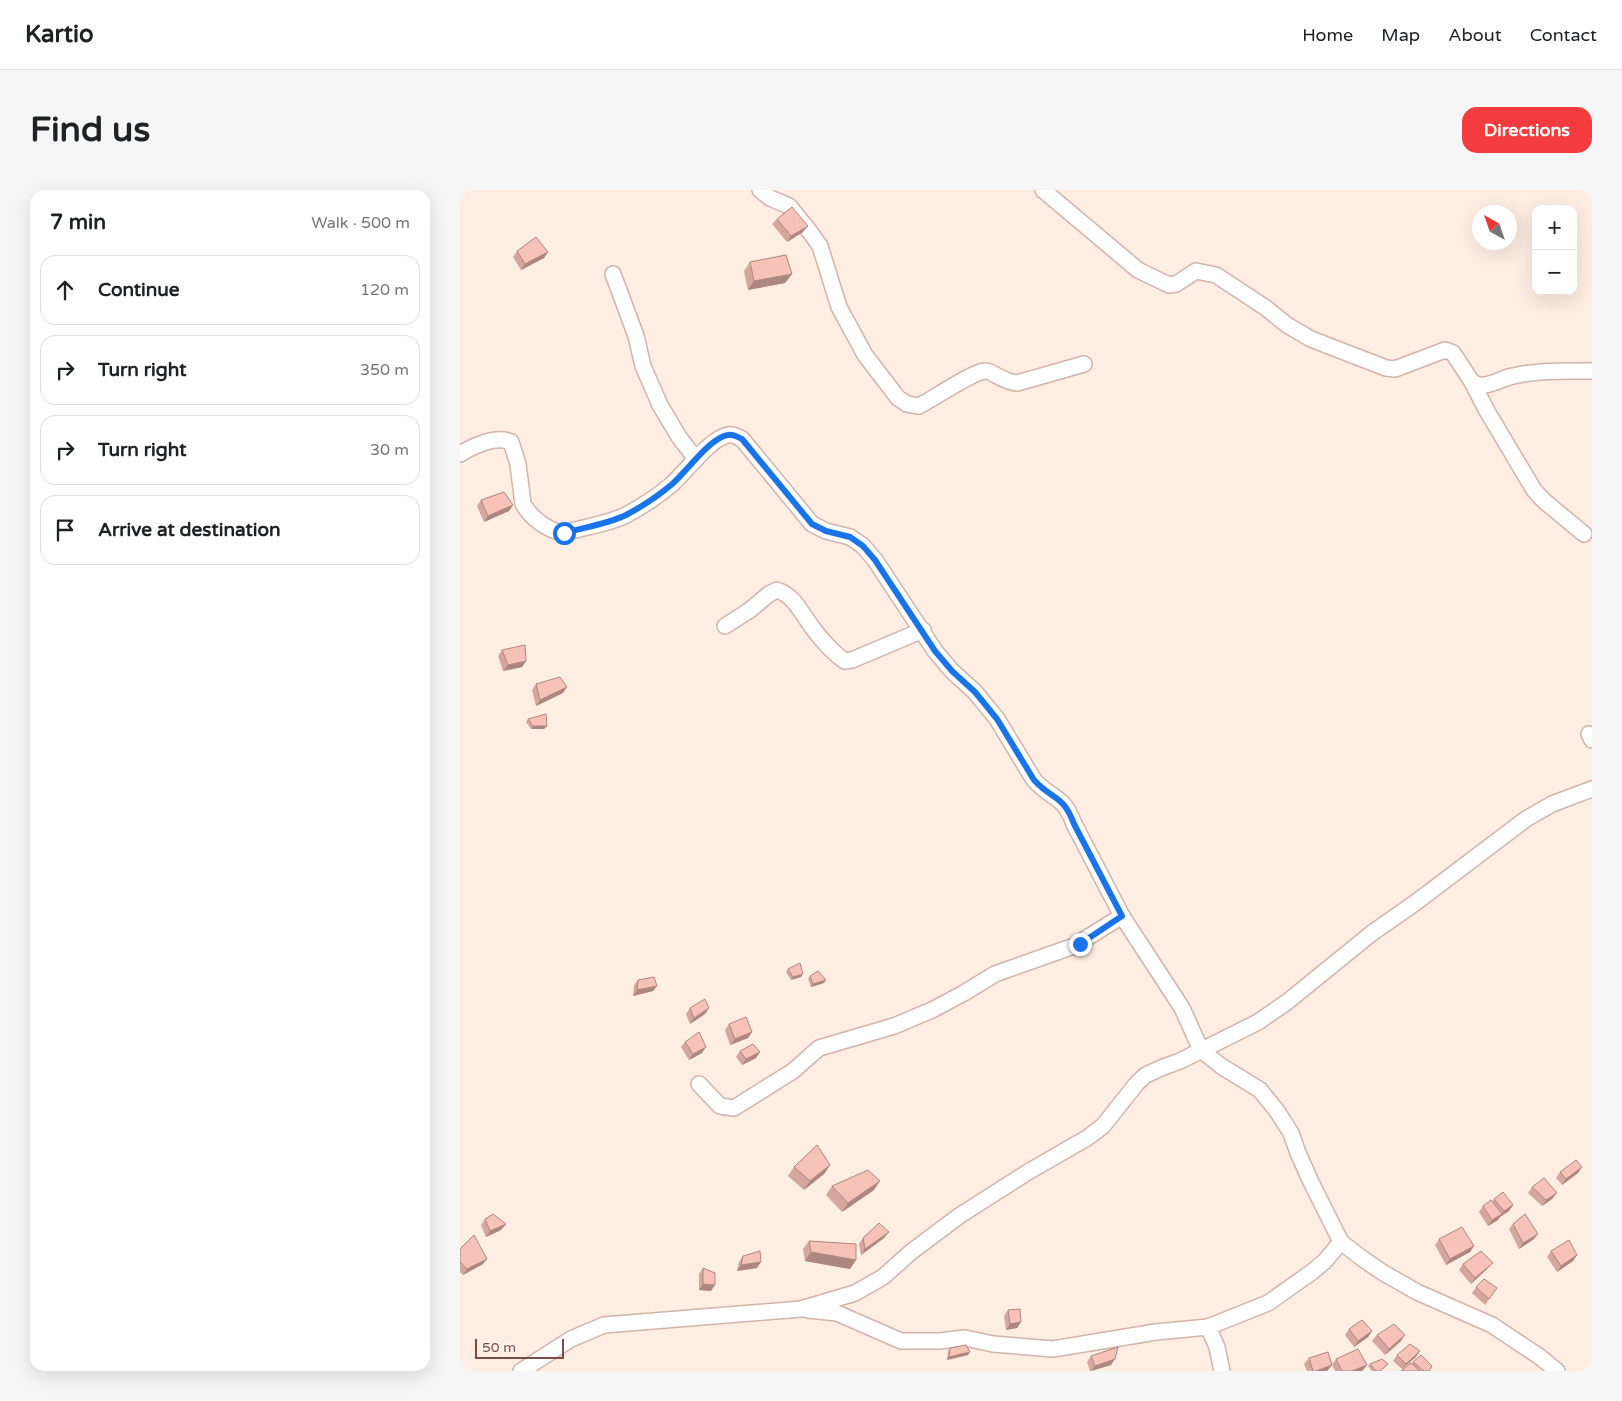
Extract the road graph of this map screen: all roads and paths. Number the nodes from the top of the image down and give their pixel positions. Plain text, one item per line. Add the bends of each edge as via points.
1 (760, 190) edge
2 (1043, 190) edge
3 (613, 274) dead end
4 (1084, 364) dead end
5 (1592, 371) edge
6 (1472, 382) junction
7 (460, 454) edge
8 (696, 459) junction
9 (1584, 534) dead end
10 (725, 626) dead end
11 (922, 630) junction
12 (1592, 789) edge
13 (1122, 916) junction
14 (1201, 1050) junction
15 (699, 1084) dead end
16 (1342, 1242) junction
17 (801, 1309) junction
18 (1208, 1326) junction
19 (521, 1371) edge
20 (1222, 1371) edge
21 (1557, 1371) edge

1 - 4 street via 789,206 820,246 839,307 865,356 898,398 907,404 919,406 983,371 1017,383
2 - 6 street via 1138,270 1162,283 1176,284 1196,271 1216,275 1311,339 1390,369 1449,351
3 - 8 street via 646,374 674,429
5 - 6 street via 1543,371 1483,386
6 - 9 street via 1534,490
7 - 8 street via 497,440 511,442 518,464 523,504 554,532 564,533 626,515 670,486
8 - 11 street via 701,452 728,435 742,439 812,524 850,537 863,546
10 - 11 street via 777,590 794,600 812,628 845,661
11 - 13 street via 935,651 997,719 1034,780 1070,812
12 - 14 street via 1552,804 1526,819 1372,933 1287,1002 1258,1022
13 - 14 street via 1182,1008
13 - 15 street via 1080,944 995,974 932,1010 894,1026 819,1048 793,1071 734,1108 720,1106
14 - 16 street via 1260,1090 1277,1111 1291,1133 1310,1182
14 - 17 street via 1146,1076 1103,1126 960,1216 882,1277 855,1294
16 - 18 street via 1312,1272 1268,1303
16 - 21 street via 1363,1260 1417,1292 1492,1325
17 - 18 street via 837,1314 901,1341 965,1338 1053,1350
17 - 19 street via 604,1326 571,1339
18 - 20 street

